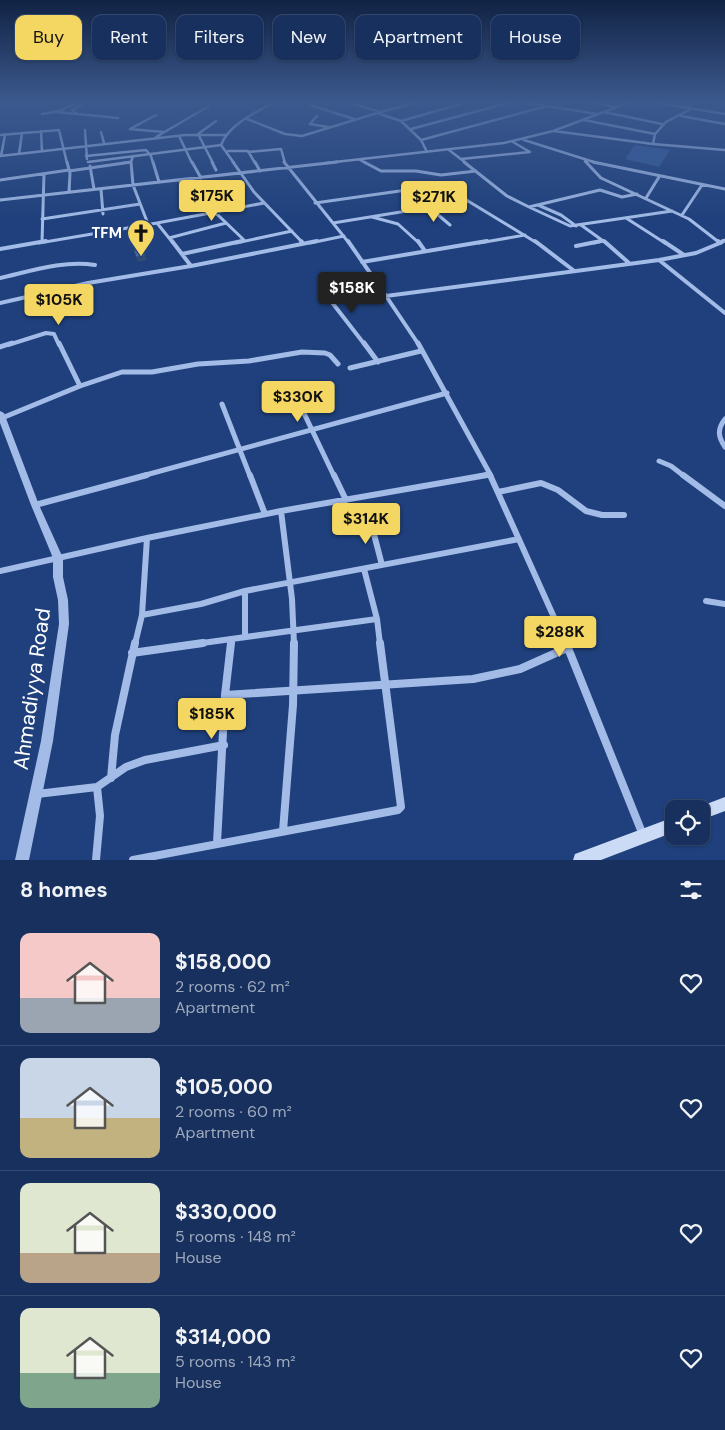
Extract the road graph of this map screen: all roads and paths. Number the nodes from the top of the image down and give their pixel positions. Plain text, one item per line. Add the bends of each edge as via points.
1 (4, 141) edge
2 (21, 141) edge
3 (42, 141) edge
4 (62, 141) edge
5 (85, 141) edge
6 (123, 141) edge
7 (180, 141) edge
8 (201, 141) edge
9 (222, 141) edge
10 (422, 141) edge
11 (518, 141) edge
12 (527, 141) edge
13 (631, 141) edge
14 (513, 142) junction
15 (104, 143) joint
16 (653, 144) joint
17 (221, 145) junction
18 (85, 146) junction
19 (204, 147) junction
20 (64, 148) junction
21 (184, 149) junction
22 (448, 150) junction
23 (725, 150) edge
24 (42, 151) junction
25 (228, 151) junction
26 (248, 152) junction
27 (427, 152) junction
28 (19, 154) junction
29 (150, 154) junction
30 (0, 156) edge
31 (86, 156) junction
32 (133, 156) junction
33 (462, 159) junction
34 (360, 160) junction
35 (584, 160) junction
36 (88, 162) junction
37 (131, 162) junction
38 (90, 168) junction
39 (289, 168) junction
40 (69, 170) junction
41 (216, 170) dead end
42 (260, 171) junction
43 (476, 171) junction
44 (239, 173) junction
45 (44, 174) junction
46 (659, 177) junction
47 (201, 178) junction
48 (0, 180) edge
49 (179, 180) junction
50 (159, 182) junction
51 (133, 185) junction
52 (702, 185) junction
53 (101, 189) junction
54 (725, 189) edge
55 (94, 190) junction
56 (69, 192) junction
57 (637, 194) junction
58 (45, 195) junction
59 (646, 198) junction
60 (0, 201) edge
61 (468, 201) junction
62 (264, 203) junction
63 (315, 203) junction
64 (140, 204) junction
65 (537, 205) junction
66 (429, 207) junction
67 (529, 207) junction
68 (673, 211) junction
69 (103, 212) junction
70 (213, 213) junction
71 (682, 215) junction
72 (371, 216) junction
73 (625, 218) junction
74 (42, 219) junction
75 (157, 222) junction
76 (226, 223) junction
77 (333, 223) junction
78 (148, 224) junction
79 (450, 224) dead end
80 (581, 225) junction
81 (576, 226) junction
82 (292, 231) junction
83 (526, 235) junction
84 (344, 236) junction
85 (169, 238) junction
86 (244, 240) junction
87 (725, 240) edge
88 (603, 241) junction
89 (42, 242) junction
90 (304, 242) junction
91 (720, 243) junction
92 (576, 246) dead end
93 (0, 249) edge
94 (425, 252) junction
95 (182, 254) junction
96 (684, 256) junction
97 (658, 260) junction
98 (362, 262) junction
99 (629, 263) junction
100 (95, 265) dead end
101 (191, 266) junction
102 (572, 270) junction
103 (0, 278) edge
104 (380, 286) junction
105 (386, 296) junction
106 (0, 303) edge
107 (725, 313) edge
108 (0, 347) edge
109 (421, 351) junction
110 (378, 362) junction
111 (338, 364) dead end
112 (350, 368) dead end
113 (80, 386) junction
114 (447, 393) junction
115 (222, 404) dead end
116 (301, 407) dead end
117 (1, 416) edge
118 (725, 419) edge
119 (313, 430) junction
120 (725, 447) edge
121 (240, 449) junction
122 (658, 461) dead end
123 (490, 474) junction
124 (498, 492) junction
125 (346, 500) junction
126 (35, 505) junction
127 (725, 506) edge
128 (282, 511) junction
129 (265, 514) junction
130 (624, 515) dead end
131 (370, 519) dead end
132 (147, 538) junction
133 (519, 539) junction
134 (58, 558) junction
135 (382, 565) junction
136 (364, 569) junction
137 (0, 571) edge
138 (290, 583) junction
139 (245, 591) junction
140 (706, 601) dead end
141 (725, 604) edge
142 (142, 615) junction
143 (376, 619) junction
144 (294, 629) junction
145 (245, 637) junction
146 (232, 639) junction
147 (568, 648) junction
148 (132, 653) junction
149 (387, 686) junction
150 (293, 690) junction
151 (225, 695) junction
152 (224, 744) junction
153 (111, 778) junction
154 (98, 787) junction
155 (36, 794) junction
156 (725, 804) edge
157 (710, 810) edge
158 (665, 827) edge
159 (283, 831) junction
160 (643, 836) junction
161 (217, 843) junction
162 (608, 855) edge
163 (22, 860) edge
164 (96, 860) edge
165 (133, 860) edge
166 (581, 860) edge

1 - 30 street
2 - 28 street
3 - 24 street
4 - 20 street
5 - 18 street
6 - 15 street
7 - 21 street
8 - 19 street
9 - 17 street
10 - 27 street
11 - 14 street
12 - 35 street
13 - 16 street
14 - 22 street
14 - 33 street via 530,152
15 - 18 street
16 - 23 street
17 - 19 street
17 - 25 street
18 - 20 street
18 - 31 street
19 - 21 street
19 - 41 street
20 - 24 street
20 - 40 street
21 - 29 street
21 - 47 street
22 - 27 street
22 - 33 street
24 - 28 street
25 - 26 street
25 - 44 street
26 - 39 street via 280,148 284,163
26 - 42 street
27 - 34 street
28 - 30 street
29 - 31 street via 143,149
29 - 32 street
29 - 50 street
31 - 36 street
32 - 36 street
32 - 37 street
33 - 43 street
34 - 39 street
34 - 43 street via 381,171 441,174
35 - 46 street
35 - 57 street via 601,178
36 - 38 street
37 - 38 street
37 - 51 street
38 - 40 street
38 - 55 street
39 - 42 street
39 - 63 street
40 - 45 street
40 - 56 street
42 - 44 street
43 - 67 street via 508,196
44 - 47 street
44 - 62 street
45 - 48 street
45 - 58 street
46 - 52 street
46 - 59 street
47 - 49 street
49 - 50 street
49 - 70 street
50 - 51 street
51 - 53 street
51 - 64 street
52 - 54 street
52 - 71 street
53 - 55 street
53 - 69 street
55 - 56 street
56 - 58 street
57 - 59 street
57 - 65 street via 622,197 600,190
58 - 60 street
58 - 74 street
59 - 68 street
61 - 63 street via 442,185
61 - 66 street
61 - 83 street
62 - 70 street
62 - 82 street
63 - 77 street
64 - 69 street
64 - 78 street
65 - 67 street
65 - 81 street
66 - 72 street
66 - 79 street
67 - 81 street
68 - 71 street
68 - 73 street
69 - 74 street
70 - 75 street
70 - 76 street
71 - 91 street
72 - 77 street
72 - 94 street via 378,221 398,224 416,238
73 - 80 street
73 - 96 street
74 - 89 street
75 - 78 street
75 - 85 street
76 - 85 street
76 - 86 street
77 - 84 street
78 - 89 street
80 - 81 street
80 - 88 street
82 - 86 street
82 - 90 street
83 - 94 street
83 - 102 street
84 - 90 street
84 - 98 street
85 - 95 street
86 - 95 street
87 - 91 street
88 - 92 street
88 - 99 street
89 - 93 street
90 - 101 street
91 - 96 street
94 - 98 street
95 - 101 street
96 - 97 street
97 - 99 street
97 - 107 street
98 - 104 street
99 - 102 street
100 - 103 street via 68,264
101 - 106 street via 88,283
102 - 105 street
104 - 105 street
104 - 110 street via 327,296
105 - 109 street
108 - 113 street via 46,333 54,334
109 - 110 street
109 - 114 street
110 - 112 street
111 - 113 street via 325,353 302,352 152,372 122,372
113 - 117 street
114 - 119 street
114 - 123 street
115 - 121 street
116 - 119 street
117 - 126 street, Ahmadiyya Road
118 - 120 street via 718,430 718,439
119 - 121 street
119 - 125 street
121 - 126 street
121 - 129 street
122 - 127 street via 671,466
123 - 124 street
123 - 125 street
124 - 130 street via 547,484 580,508 605,516
124 - 133 street
125 - 128 street
126 - 134 street, Ahmadiyya Road
128 - 129 street
128 - 138 street via 283,548
129 - 132 street
131 - 135 street
132 - 134 street
132 - 142 street
133 - 135 street
133 - 147 street
134 - 137 street
134 - 155 street, Ahmadiyya Road via 64,624
135 - 136 street
136 - 138 street
136 - 143 street
138 - 139 street
138 - 144 street
139 - 142 street via 201,604
139 - 145 street
140 - 141 street
142 - 148 street
143 - 144 street
143 - 149 street
144 - 145 street
144 - 150 street
145 - 146 street
146 - 148 street
146 - 151 street
147 - 149 street via 501,674
147 - 160 street
148 - 153 street via 115,735
149 - 150 street
149 - 159 street via 401,808
150 - 151 street
150 - 159 street
151 - 152 street
152 - 153 street via 145,760 126,767
152 - 161 street
153 - 154 street
154 - 155 street
154 - 164 street via 100,816
155 - 163 street, Ahmadiyya Road
156 - 157 main road
158 - 160 main road
159 - 161 street
160 - 162 main road
161 - 165 street
162 - 166 main road

